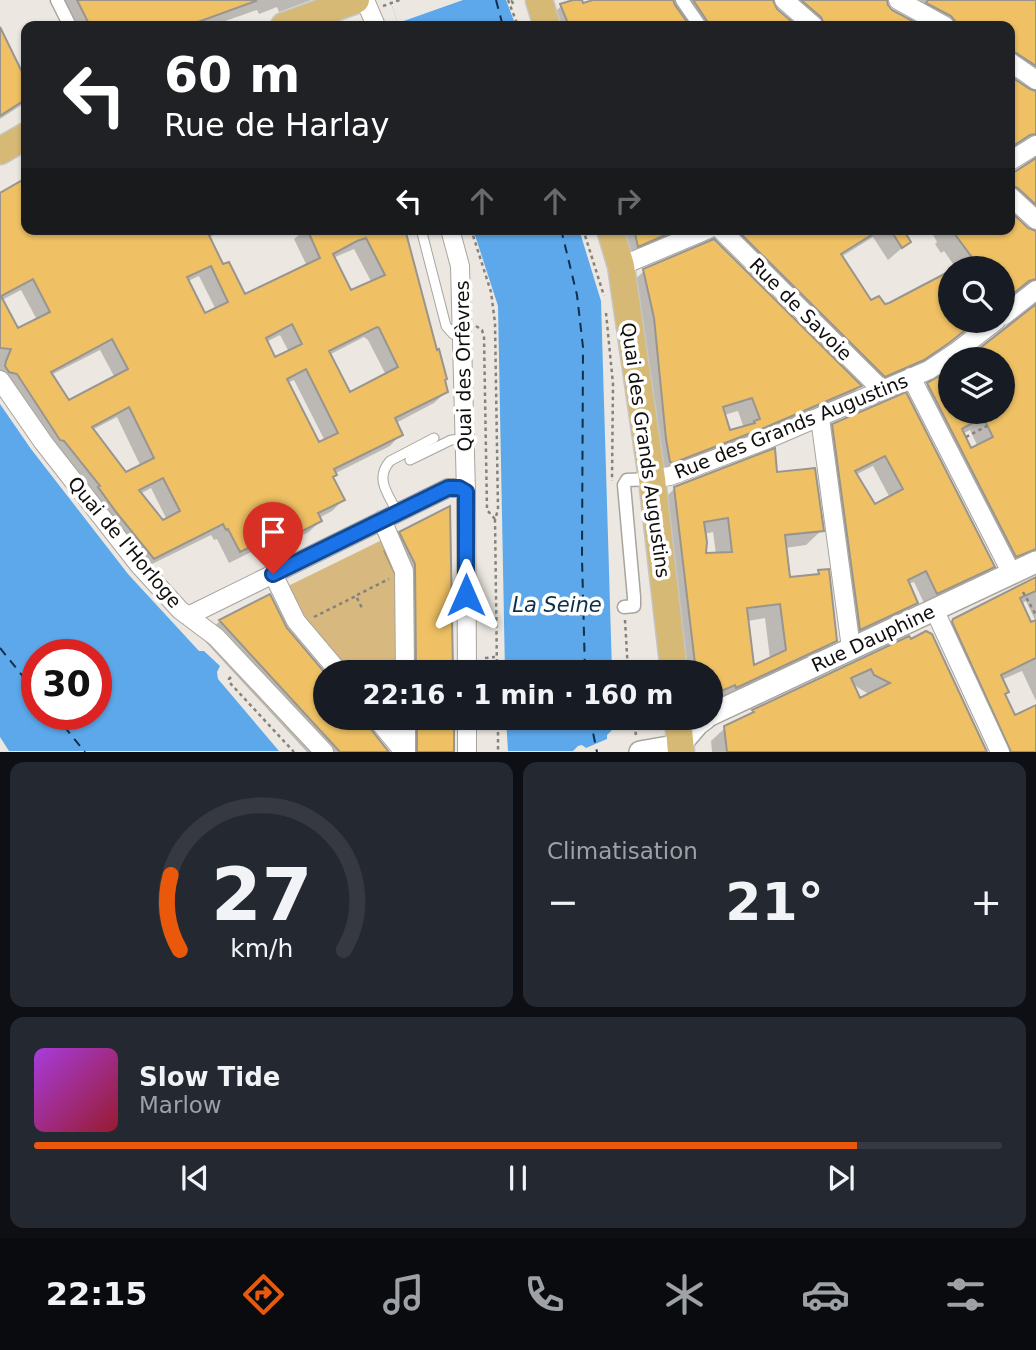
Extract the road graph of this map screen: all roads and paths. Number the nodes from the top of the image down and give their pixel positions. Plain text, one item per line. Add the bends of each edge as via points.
1 (57, 0) edge
2 (356, 0) edge
3 (365, 0) edge
4 (400, 0) edge
5 (508, 0) edge
6 (682, 0) edge
7 (785, 0) edge
8 (898, 0) edge
9 (522, 1) edge
10 (387, 4) dead end
11 (68, 21) edge
12 (298, 21) edge
13 (374, 21) edge
14 (517, 21) edge
15 (542, 21) edge
16 (697, 21) edge
17 (808, 21) edge
18 (936, 21) edge
19 (1015, 65) edge
20 (1036, 80) edge
21 (21, 139) edge
22 (1036, 145) edge
23 (0, 151) edge
24 (1015, 158) edge
25 (1015, 201) edge
26 (1036, 220) edge
27 (423, 235) edge
28 (452, 235) edge
29 (473, 235) edge
30 (585, 235) edge
31 (612, 235) edge
32 (695, 235) edge
33 (726, 235) edge
34 (621, 266) junction
35 (1036, 290) edge
36 (605, 298) dead end
37 (1015, 307) edge
38 (606, 310) dead end
39 (462, 331) junction
40 (980, 333) edge
41 (911, 377) junction
42 (0, 380) edge
43 (881, 390) junction
44 (820, 418) junction
45 (988, 426) dead end
46 (966, 437) dead end
47 (434, 438) dead end
48 (465, 439) junction
49 (410, 460) dead end
50 (652, 479) junction
51 (613, 491) dead end
52 (466, 492) junction
53 (390, 516) junction
54 (495, 519) junction
55 (1036, 562) edge
56 (1012, 572) junction
57 (273, 574) junction
58 (398, 575) dead end
59 (1023, 592) dead end
60 (356, 596) junction
61 (624, 607) joint
62 (362, 608) dead end
63 (934, 609) junction
64 (1036, 615) edge
65 (188, 616) junction
66 (299, 624) junction
67 (851, 648) junction
68 (497, 657) joint
69 (328, 660) edge
70 (405, 660) edge
71 (467, 660) edge
72 (485, 660) edge
73 (627, 660) edge
74 (673, 660) edge
75 (230, 671) dead end
76 (723, 709) edge
77 (387, 730) edge
78 (405, 730) edge
79 (467, 730) edge
80 (498, 730) edge
81 (680, 730) edge
82 (695, 730) edge
83 (684, 749) edge
84 (645, 750) edge
85 (294, 751) edge
86 (324, 751) edge
87 (405, 751) edge
88 (467, 751) edge
89 (498, 751) edge
90 (1000, 751) edge

1 - 11 street
2 - 12 main road
3 - 13 street
4 - 10 path
5 - 14 path
6 - 16 street
7 - 17 street
8 - 18 street
9 - 15 main road
19 - 20 street
21 - 23 main road
22 - 24 street
25 - 26 street
27 - 39 lane via 446,326 453,334
28 - 39 street, Quai des Orfèvres via 460,266
29 - 54 path via 491,292 495,323
30 - 36 path
31 - 34 main road, Quai des Grands Augustins
32 - 34 street
33 - 43 street, Rue de Savoie
34 - 50 main road, Quai des Grands Augustins
35 - 37 street
38 - 51 path via 613,384
39 - 48 street, Quai des Orfèvres
39 - 54 path via 477,326 483,333 487,510
40 - 41 street, Rue des Grands Augustins via 929,370
41 - 43 street, Rue des Grands Augustins
41 - 56 street
42 - 65 street, Quai de l'Horloge via 139,565
43 - 44 street, Rue des Grands Augustins
44 - 50 street, Rue des Grands Augustins
44 - 67 street
45 - 46 path
47 - 53 lane via 390,461 383,472
48 - 49 lane via 451,440
48 - 52 street, Quai des Orfèvres
50 - 61 street via 627,480 624,485 634,597 634,606
50 - 74 main road, Quai des Grands Augustins
52 - 53 street via 448,488
52 - 71 street, Quai des Orfèvres
53 - 57 street
53 - 70 street via 404,572
54 - 68 path
55 - 56 street, Rue Dauphine
56 - 63 street, Rue Dauphine
57 - 65 street
57 - 66 street
58 - 60 path
59 - 64 path
60 - 62 path
60 - 66 path
61 - 73 path
63 - 67 street, Rue Dauphine
63 - 90 street
65 - 86 street, Quai de l'Horloge via 216,637
66 - 69 street
67 - 76 street, Rue Dauphine
68 - 72 path
75 - 85 path via 230,683
77 - 87 street
78 - 87 street
79 - 88 street
80 - 89 path
81 - 83 main road
82 - 83 street, Rue Dauphine
83 - 84 street

